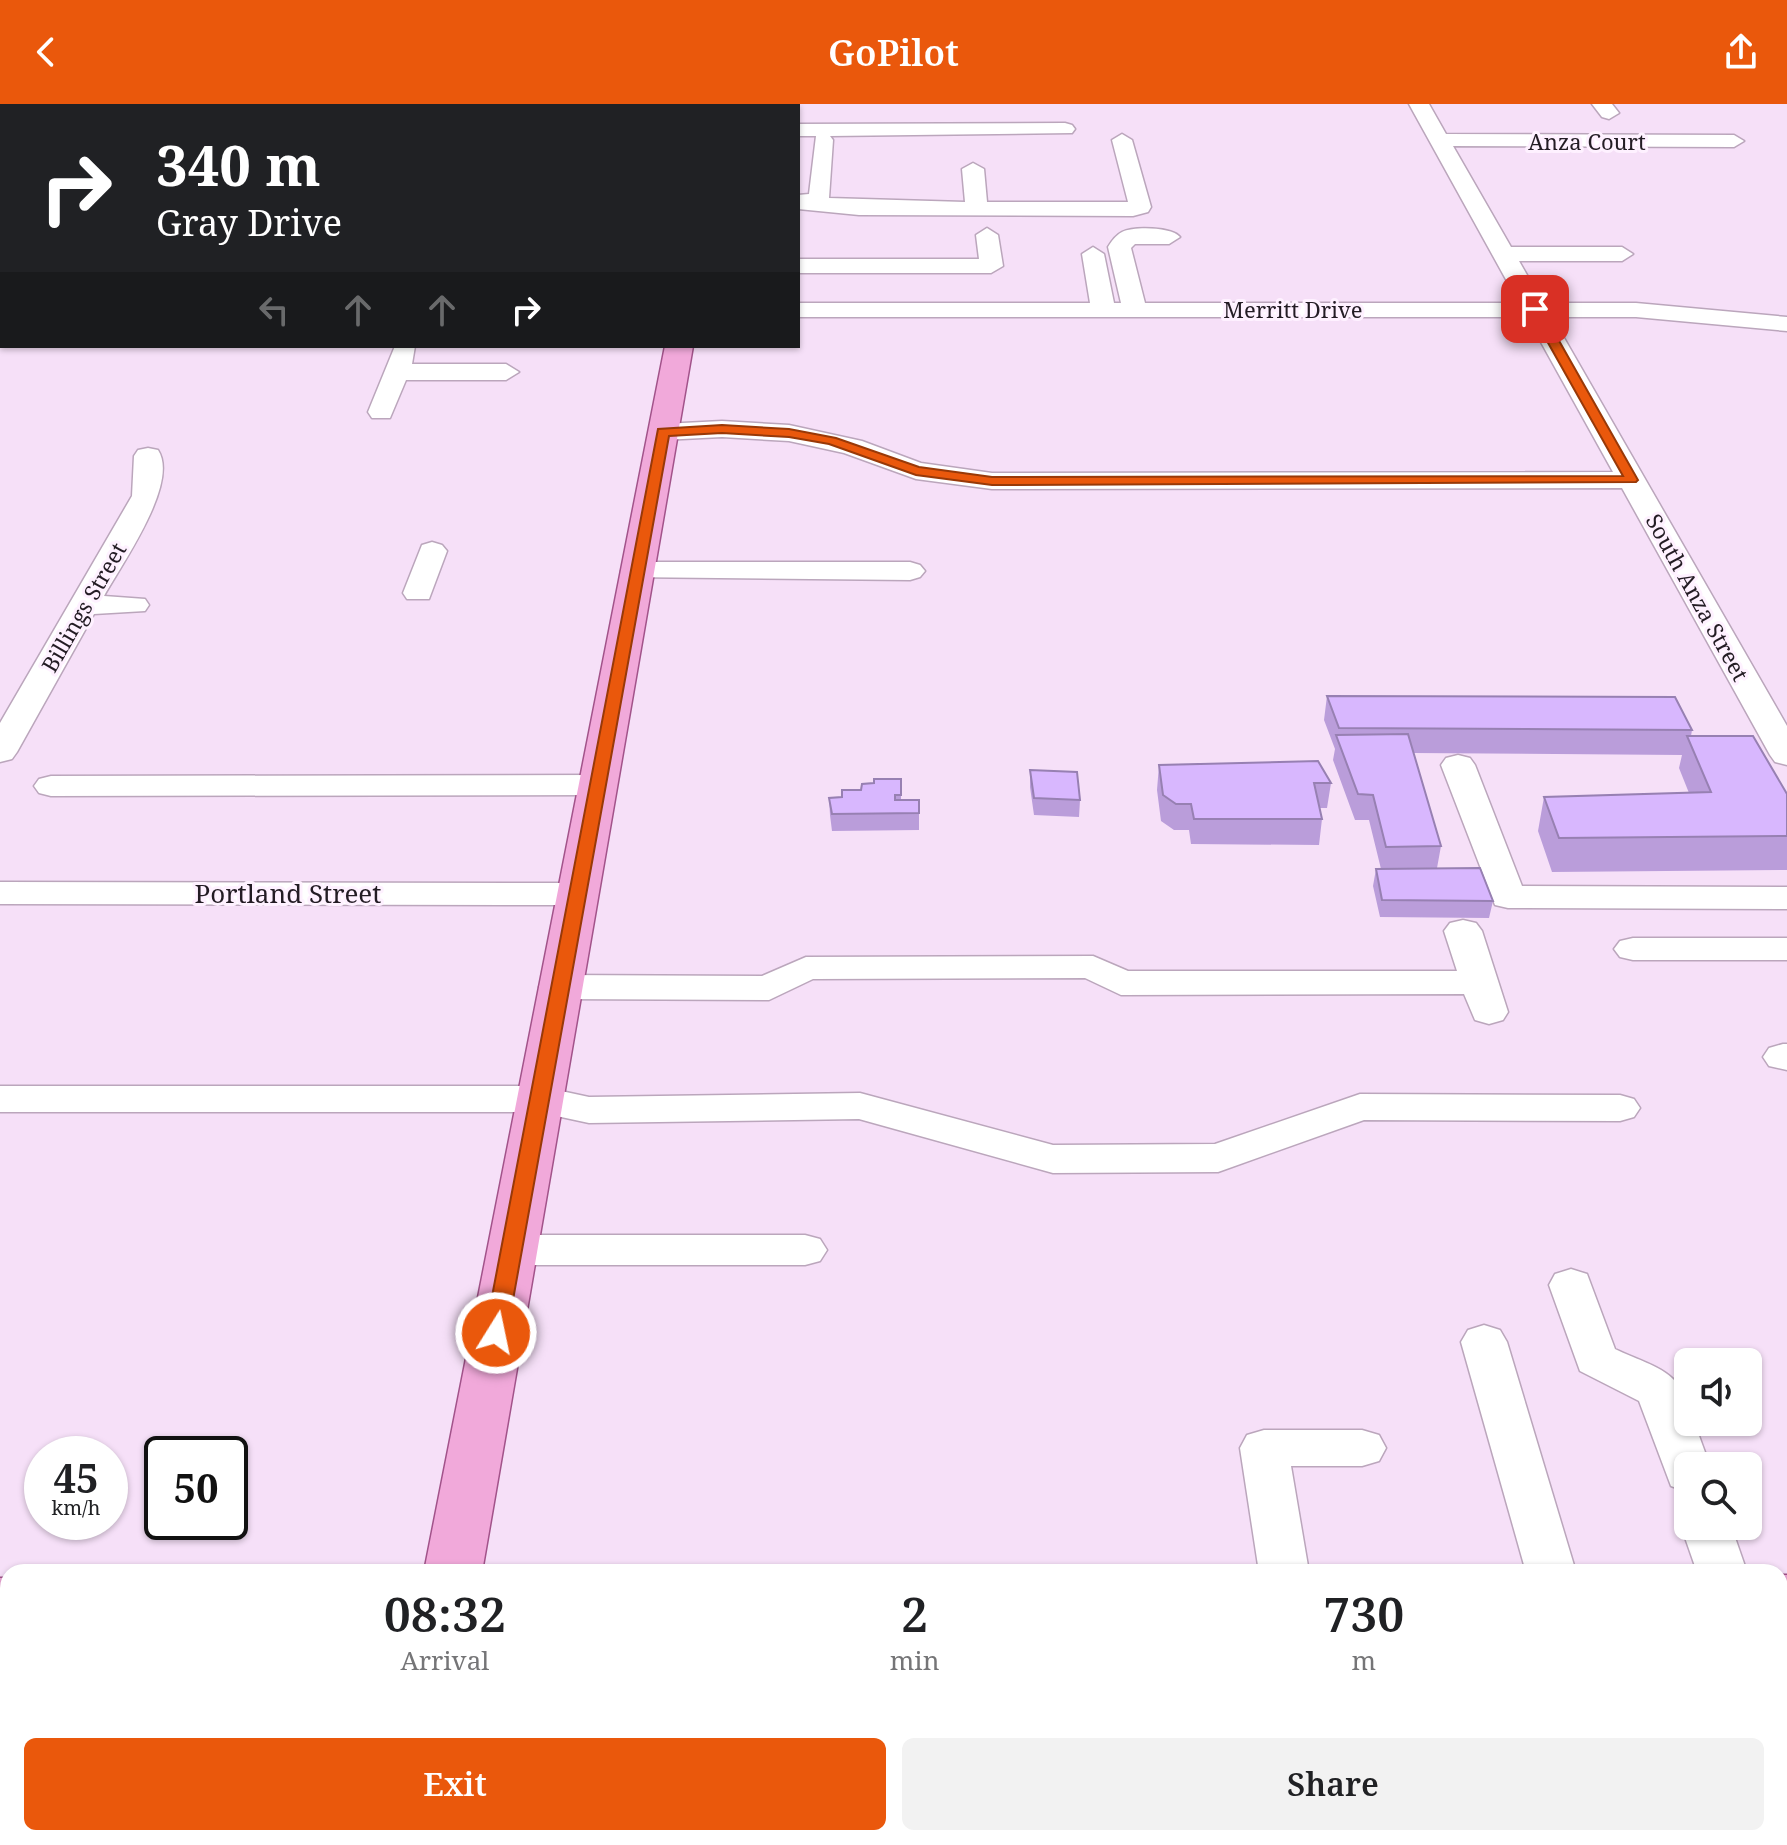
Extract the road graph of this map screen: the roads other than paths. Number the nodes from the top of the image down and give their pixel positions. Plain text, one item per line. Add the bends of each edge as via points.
1 (1419, 104) edge
2 (1065, 129) dead end
3 (800, 130) edge
4 (823, 140) dead end
5 (1122, 140) dead end
6 (1440, 140) junction
7 (1734, 141) dead end
8 (973, 169) dead end
9 (807, 202) edge
10 (977, 209) junction
11 (987, 235) dead end
12 (1169, 237) dead end
13 (1093, 254) dead end
14 (1504, 254) junction
15 (1622, 254) dead end
16 (800, 266) edge
17 (1011, 284) junction
18 (1103, 309) junction
19 (1135, 309) junction
20 (1535, 309) junction
21 (800, 310) edge
22 (1787, 324) edge
23 (405, 348) edge
24 (679, 348) edge
25 (396, 372) junction
26 (506, 372) dead end
27 (381, 412) dead end
28 (663, 432) junction
29 (148, 456) dead end
30 (1631, 480) junction
31 (432, 551) dead end
32 (636, 571) junction
33 (910, 571) dead end
34 (418, 593) dead end
35 (84, 605) junction
36 (134, 605) dead end
37 (0, 752) edge
38 (1787, 754) edge
39 (1458, 765) dead end
40 (596, 785) junction
41 (51, 786) dead end
42 (0, 893) edge
43 (575, 894) junction
44 (1787, 898) edge
45 (1463, 931) dead end
46 (1633, 949) dead end
47 (1787, 949) edge
48 (558, 987) junction
49 (0, 1099) edge
50 (538, 1099) junction
51 (1620, 1108) dead end
52 (511, 1250) junction
53 (805, 1250) dead end
54 (1571, 1285) dead end
55 (1484, 1342) dead end
56 (1362, 1448) dead end
57 (1681, 1452) edge
58 (1711, 1540) edge
59 (454, 1564) edge
60 (1283, 1564) edge
61 (1549, 1564) edge
62 (1719, 1564) edge

1 - 6 street, South Anza Street
2 - 3 street
4 - 9 street via 820,194
5 - 10 street via 1140,207
6 - 7 street, Anza Court
6 - 14 street, South Anza Street
8 - 10 street
9 - 10 street
11 - 17 street
12 - 19 street via 1129,237 1119,247
13 - 18 street
14 - 15 street
14 - 20 street, South Anza Street
16 - 17 street
17 - 18 street, Merritt Drive
17 - 21 street, Merritt Drive
18 - 19 street, Merritt Drive
19 - 20 street, Merritt Drive
20 - 22 street, Merritt Drive via 1647,311
20 - 30 street, South Anza Street
23 - 25 street
24 - 28 main road
25 - 26 street
25 - 27 street
28 - 30 street via 789,433 832,441 916,471 992,481
28 - 32 main road
29 - 35 street, Billings Street via 146,496
30 - 38 street, South Anza Street
31 - 34 street
32 - 33 street
32 - 40 main road
35 - 36 street
35 - 37 street, Billings Street
39 - 44 street via 1508,897
40 - 41 street
40 - 43 main road
42 - 43 street, Portland Street
43 - 48 main road
45 - 48 street via 1484,997 1121,983 1093,967 806,968 769,988
46 - 47 street
48 - 50 main road
49 - 50 street
50 - 51 street via 589,1110 860,1106 1053,1159 1218,1158 1360,1107
50 - 52 main road
52 - 53 street
52 - 59 main road
54 - 57 street via 1596,1359 1659,1390
55 - 61 street
56 - 60 street via 1264,1448
58 - 62 street

